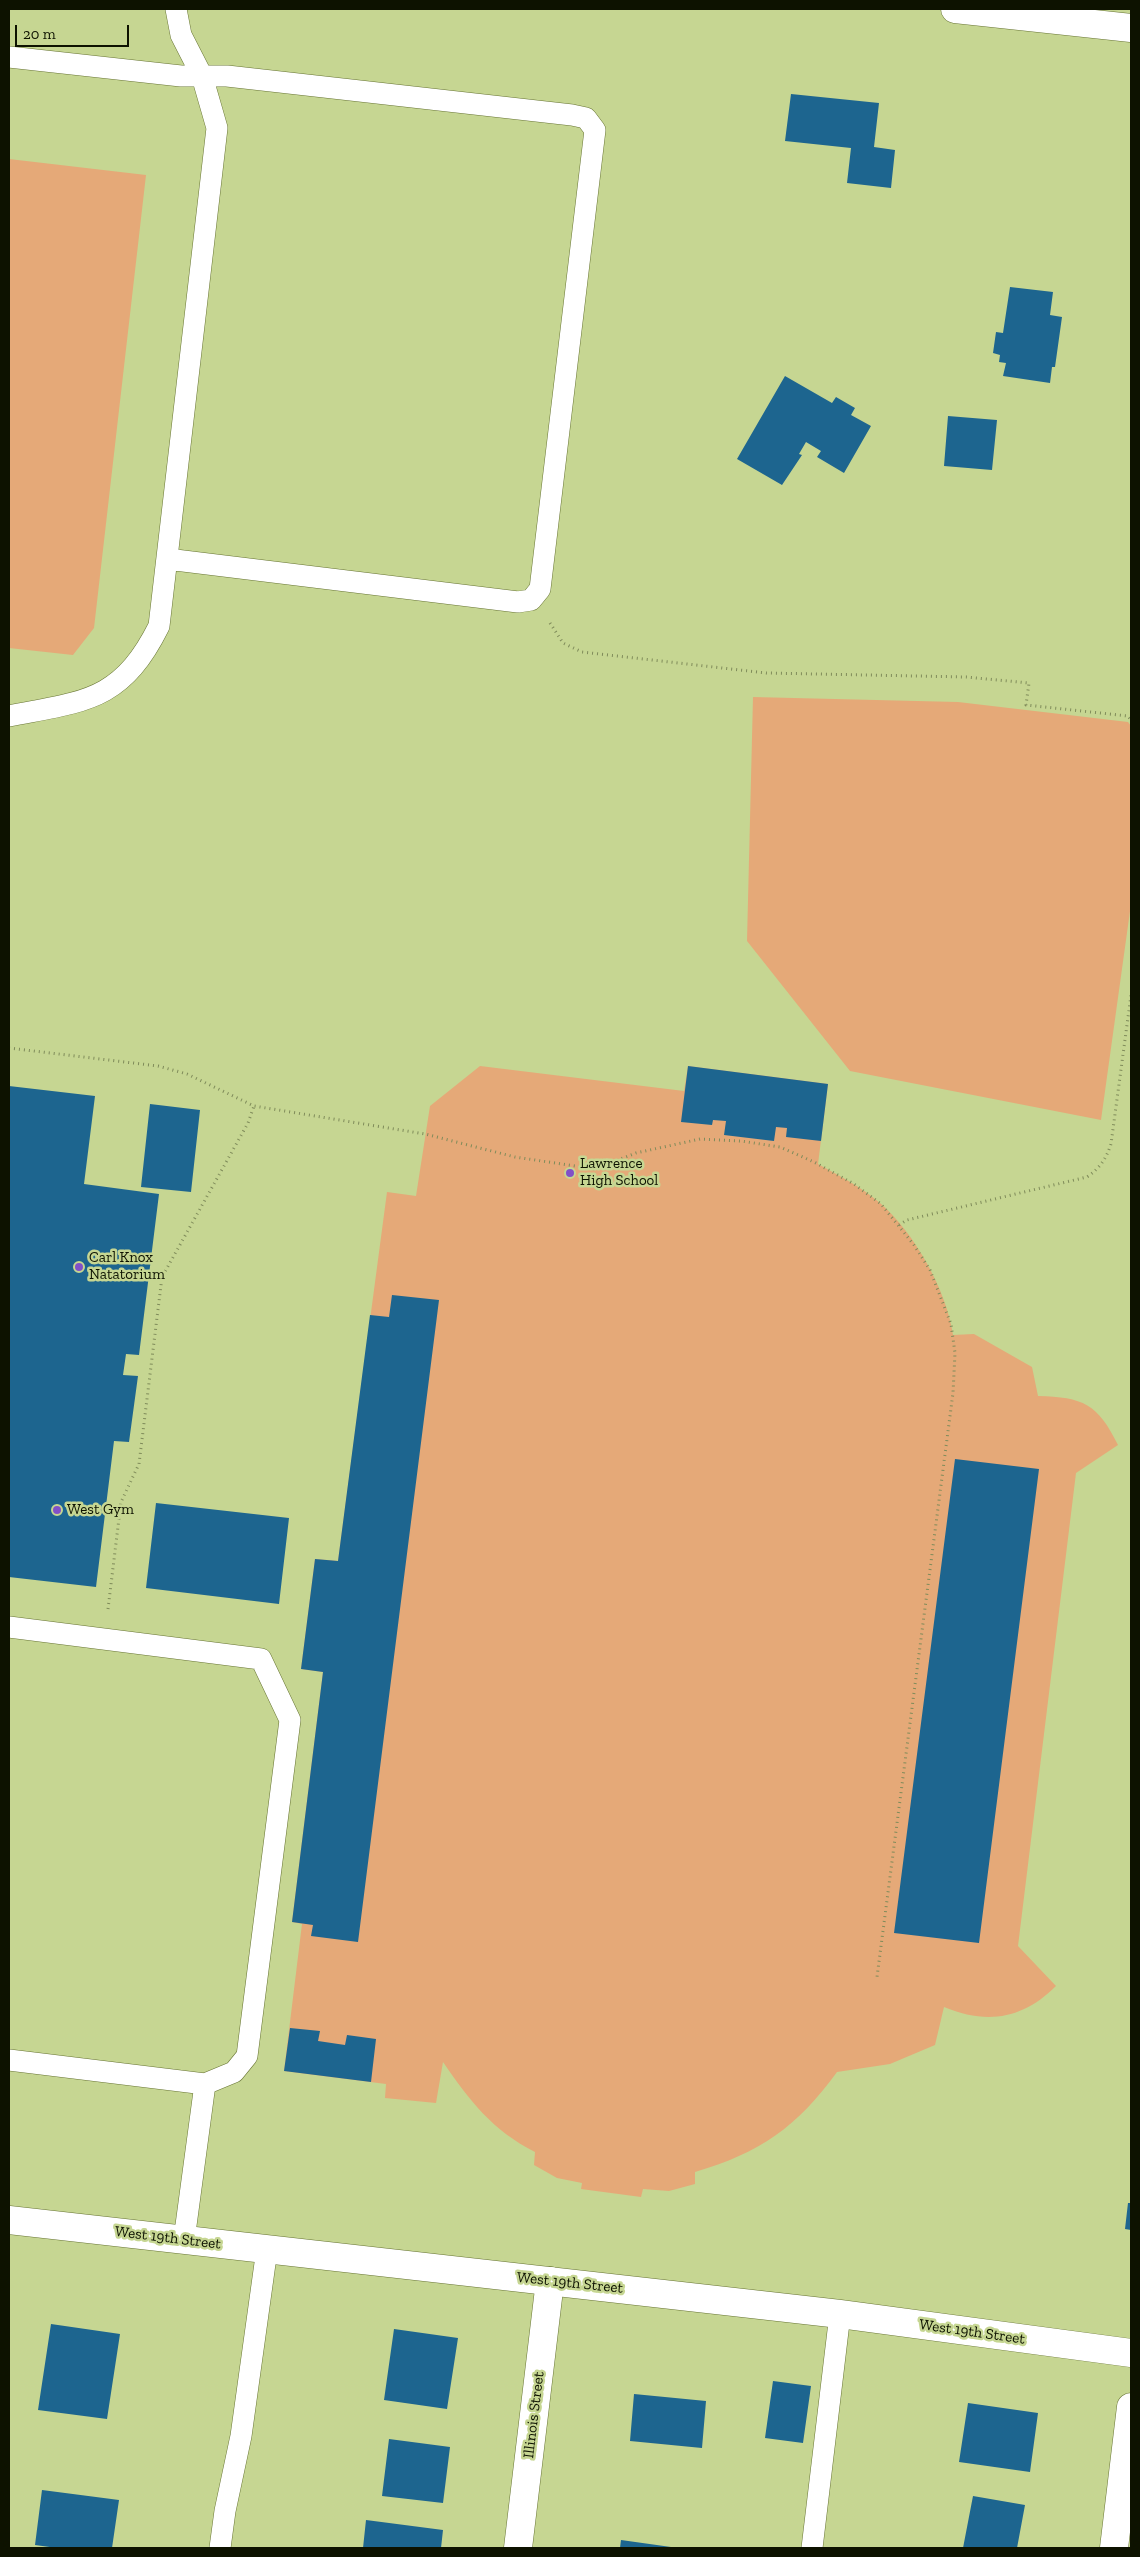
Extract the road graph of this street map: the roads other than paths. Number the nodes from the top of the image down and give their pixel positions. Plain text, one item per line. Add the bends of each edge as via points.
1 (176, 9) edge
2 (955, 9) edge
3 (1083, 16) edge
4 (1131, 28) edge
5 (9, 57) edge
6 (202, 76) junction
7 (167, 559) junction
8 (9, 716) edge
9 (9, 1627) edge
10 (9, 2060) edge
11 (205, 2084) junction
12 (9, 2220) edge
13 (184, 2240) junction
14 (267, 2249) junction
15 (550, 2281) junction
16 (840, 2314) junction
17 (1131, 2353) edge
18 (1131, 2407) edge
19 (220, 2548) edge
20 (518, 2548) edge
21 (812, 2548) edge
22 (1114, 2548) edge

1 - 6 lane via 180,34
2 - 3 main road
3 - 4 main road
5 - 6 lane
6 - 7 lane via 216,128
6 - 7 lane via 227,76 572,114 586,118 595,130 540,589 531,600 518,602
7 - 8 lane via 159,626 146,653 118,684 80,703
9 - 11 lane via 262,1659 290,1720 247,2056 234,2072
10 - 11 lane
11 - 13 lane
12 - 13 main road, West 19th Street
13 - 14 main road, West 19th Street
14 - 15 main road, West 19th Street
14 - 19 lane via 241,2436
15 - 16 main road, West 19th Street
15 - 20 main road, Illinois Street
16 - 17 main road, West 19th Street
16 - 21 lane
18 - 22 main road

